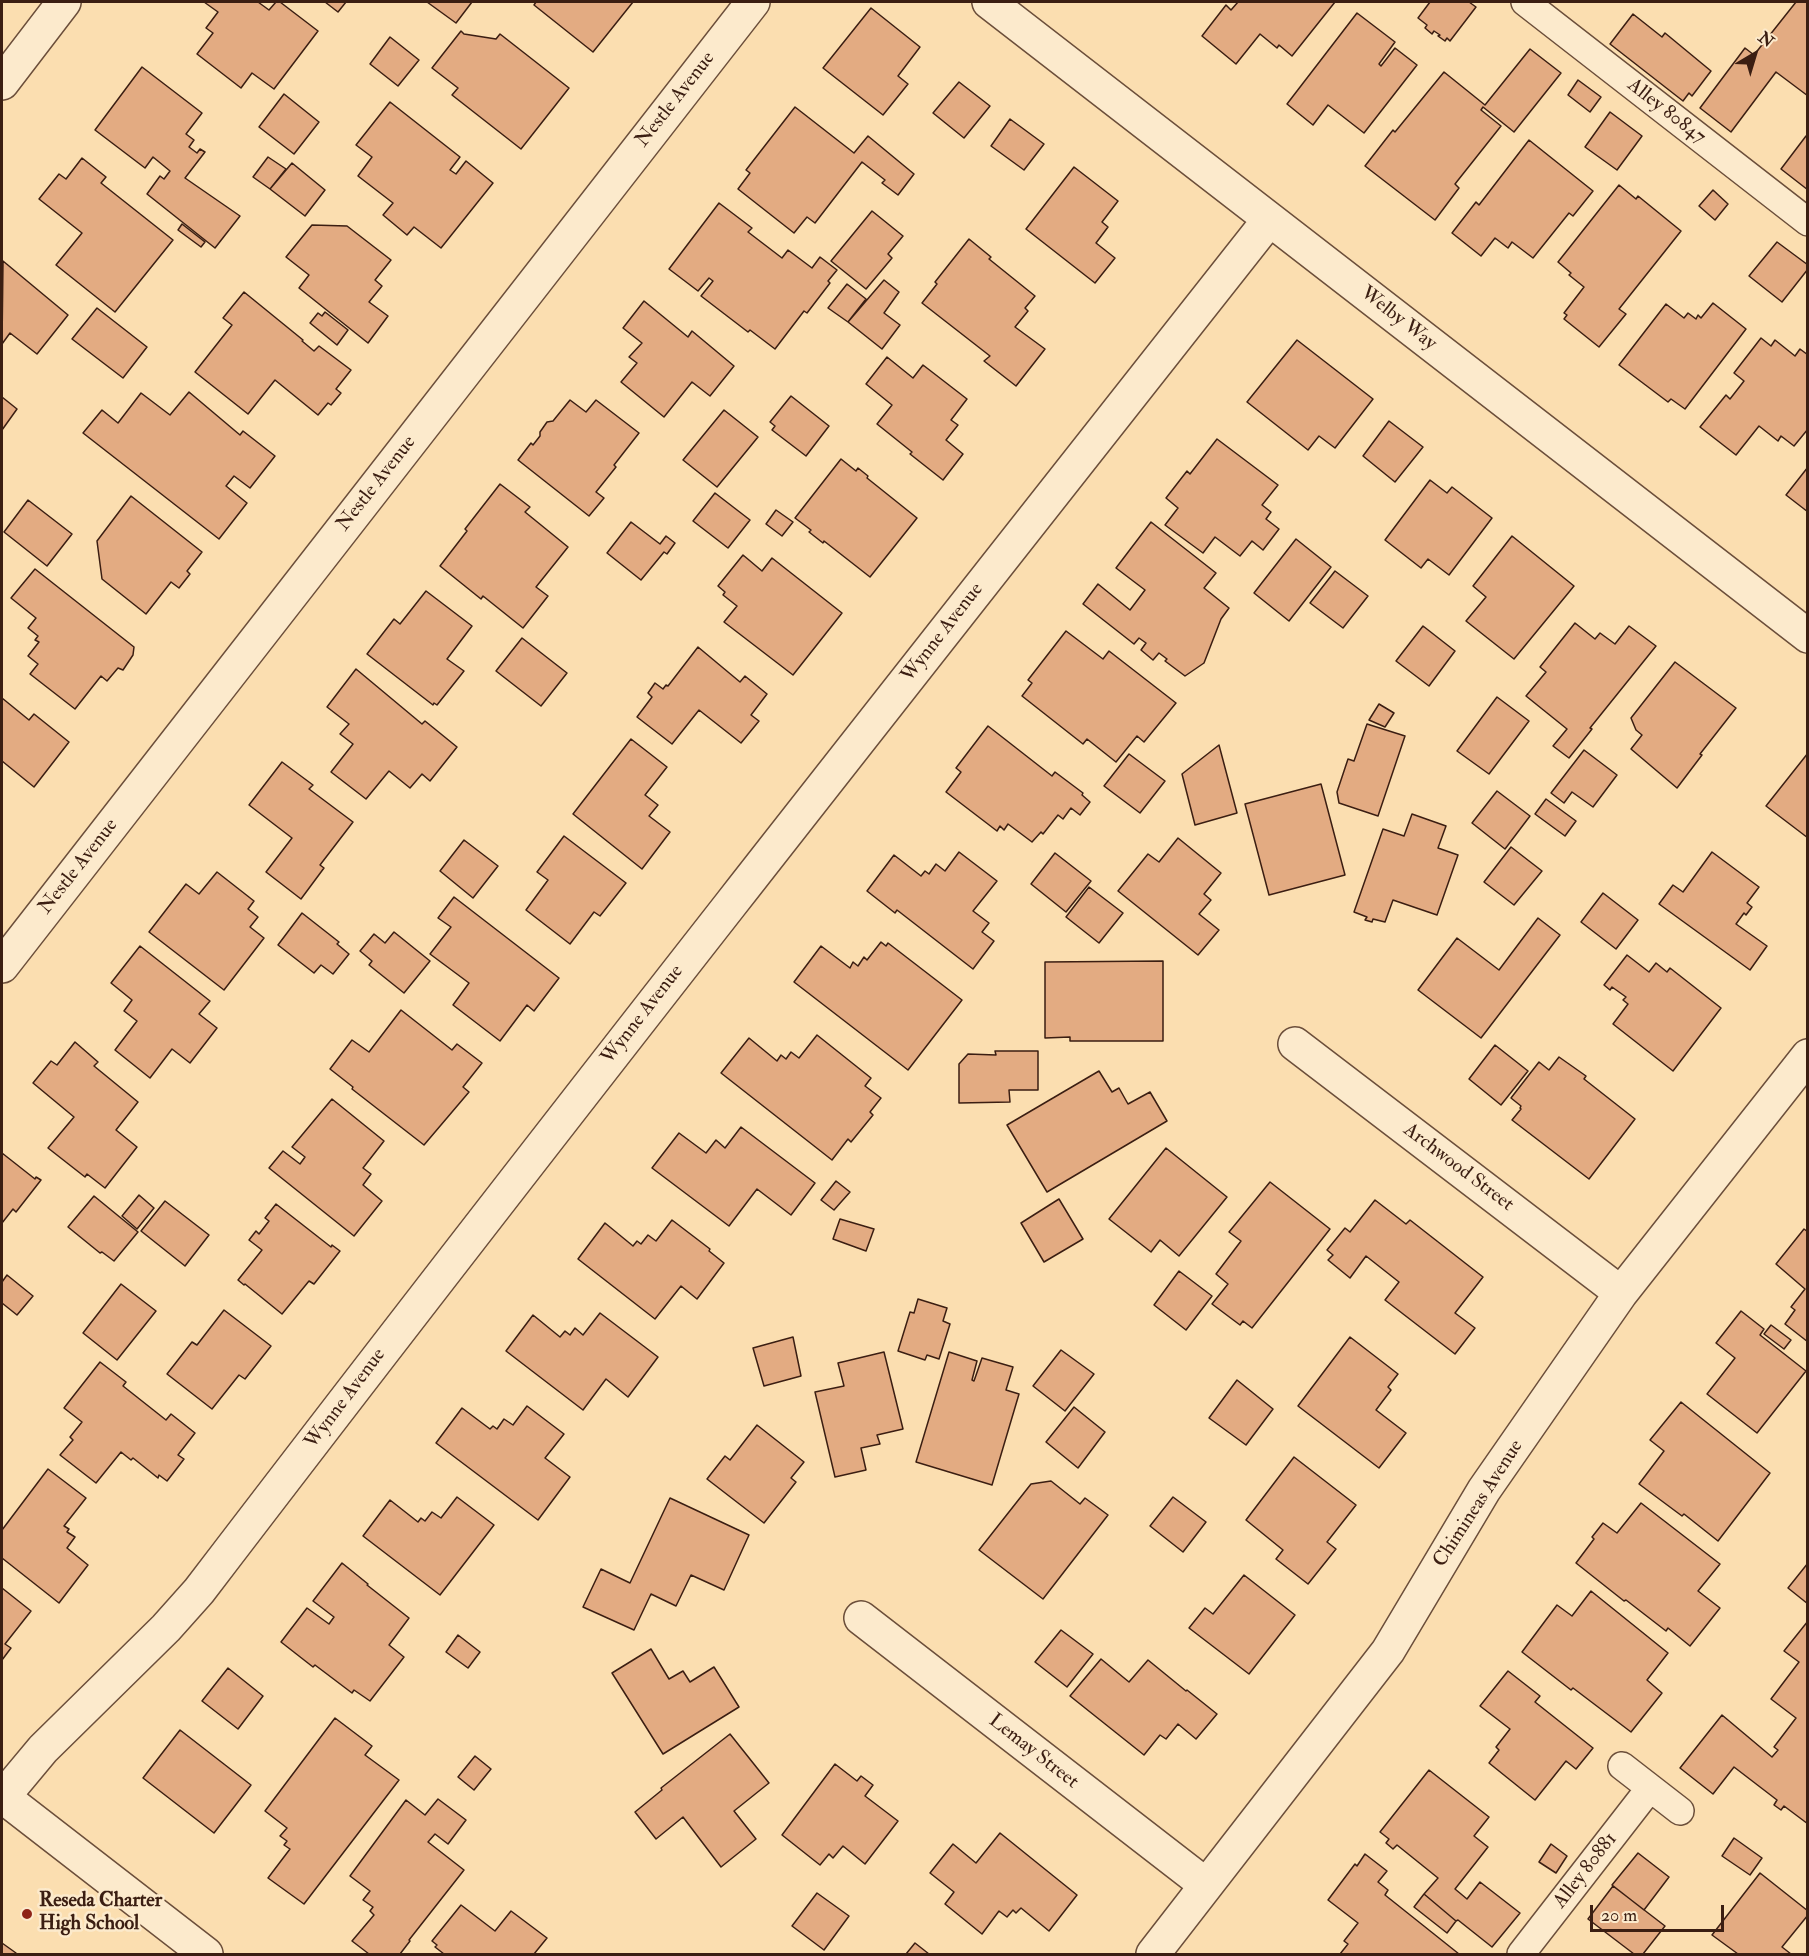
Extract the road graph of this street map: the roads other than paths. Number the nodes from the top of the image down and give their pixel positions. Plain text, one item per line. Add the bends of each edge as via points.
1 (64, 2) edge
2 (753, 2) edge
3 (989, 2) edge
4 (1525, 2) edge
5 (2, 82) edge
6 (1269, 220) junction
7 (1808, 222) edge
8 (1808, 636) edge
9 (2, 966) edge
10 (1295, 1044) dead end
11 (1808, 1056) edge
12 (1621, 1293) junction
13 (861, 1618) dead end
14 (1622, 1766) dead end
15 (1650, 1788) junction
16 (2, 1796) edge
17 (1680, 1811) dead end
18 (1206, 1885) junction
19 (206, 1954) edge
20 (1152, 1954) edge
21 (1521, 1954) edge

1 - 5 street
2 - 9 street, Nestle Avenue
3 - 6 street, Welby Way
4 - 7 lane, Alley 80847
6 - 8 street, Welby Way
6 - 16 street, Wynne Avenue via 734,898 199,1591 43,1749
10 - 12 street, Archwood Street
11 - 12 street, Chimineas Avenue
12 - 18 street, Chimineas Avenue via 1484,1490 1388,1651
13 - 18 street, Lemay Street
14 - 15 lane
15 - 17 lane
15 - 21 lane, Alley 80881
16 - 19 street
18 - 20 street, Chimineas Avenue

